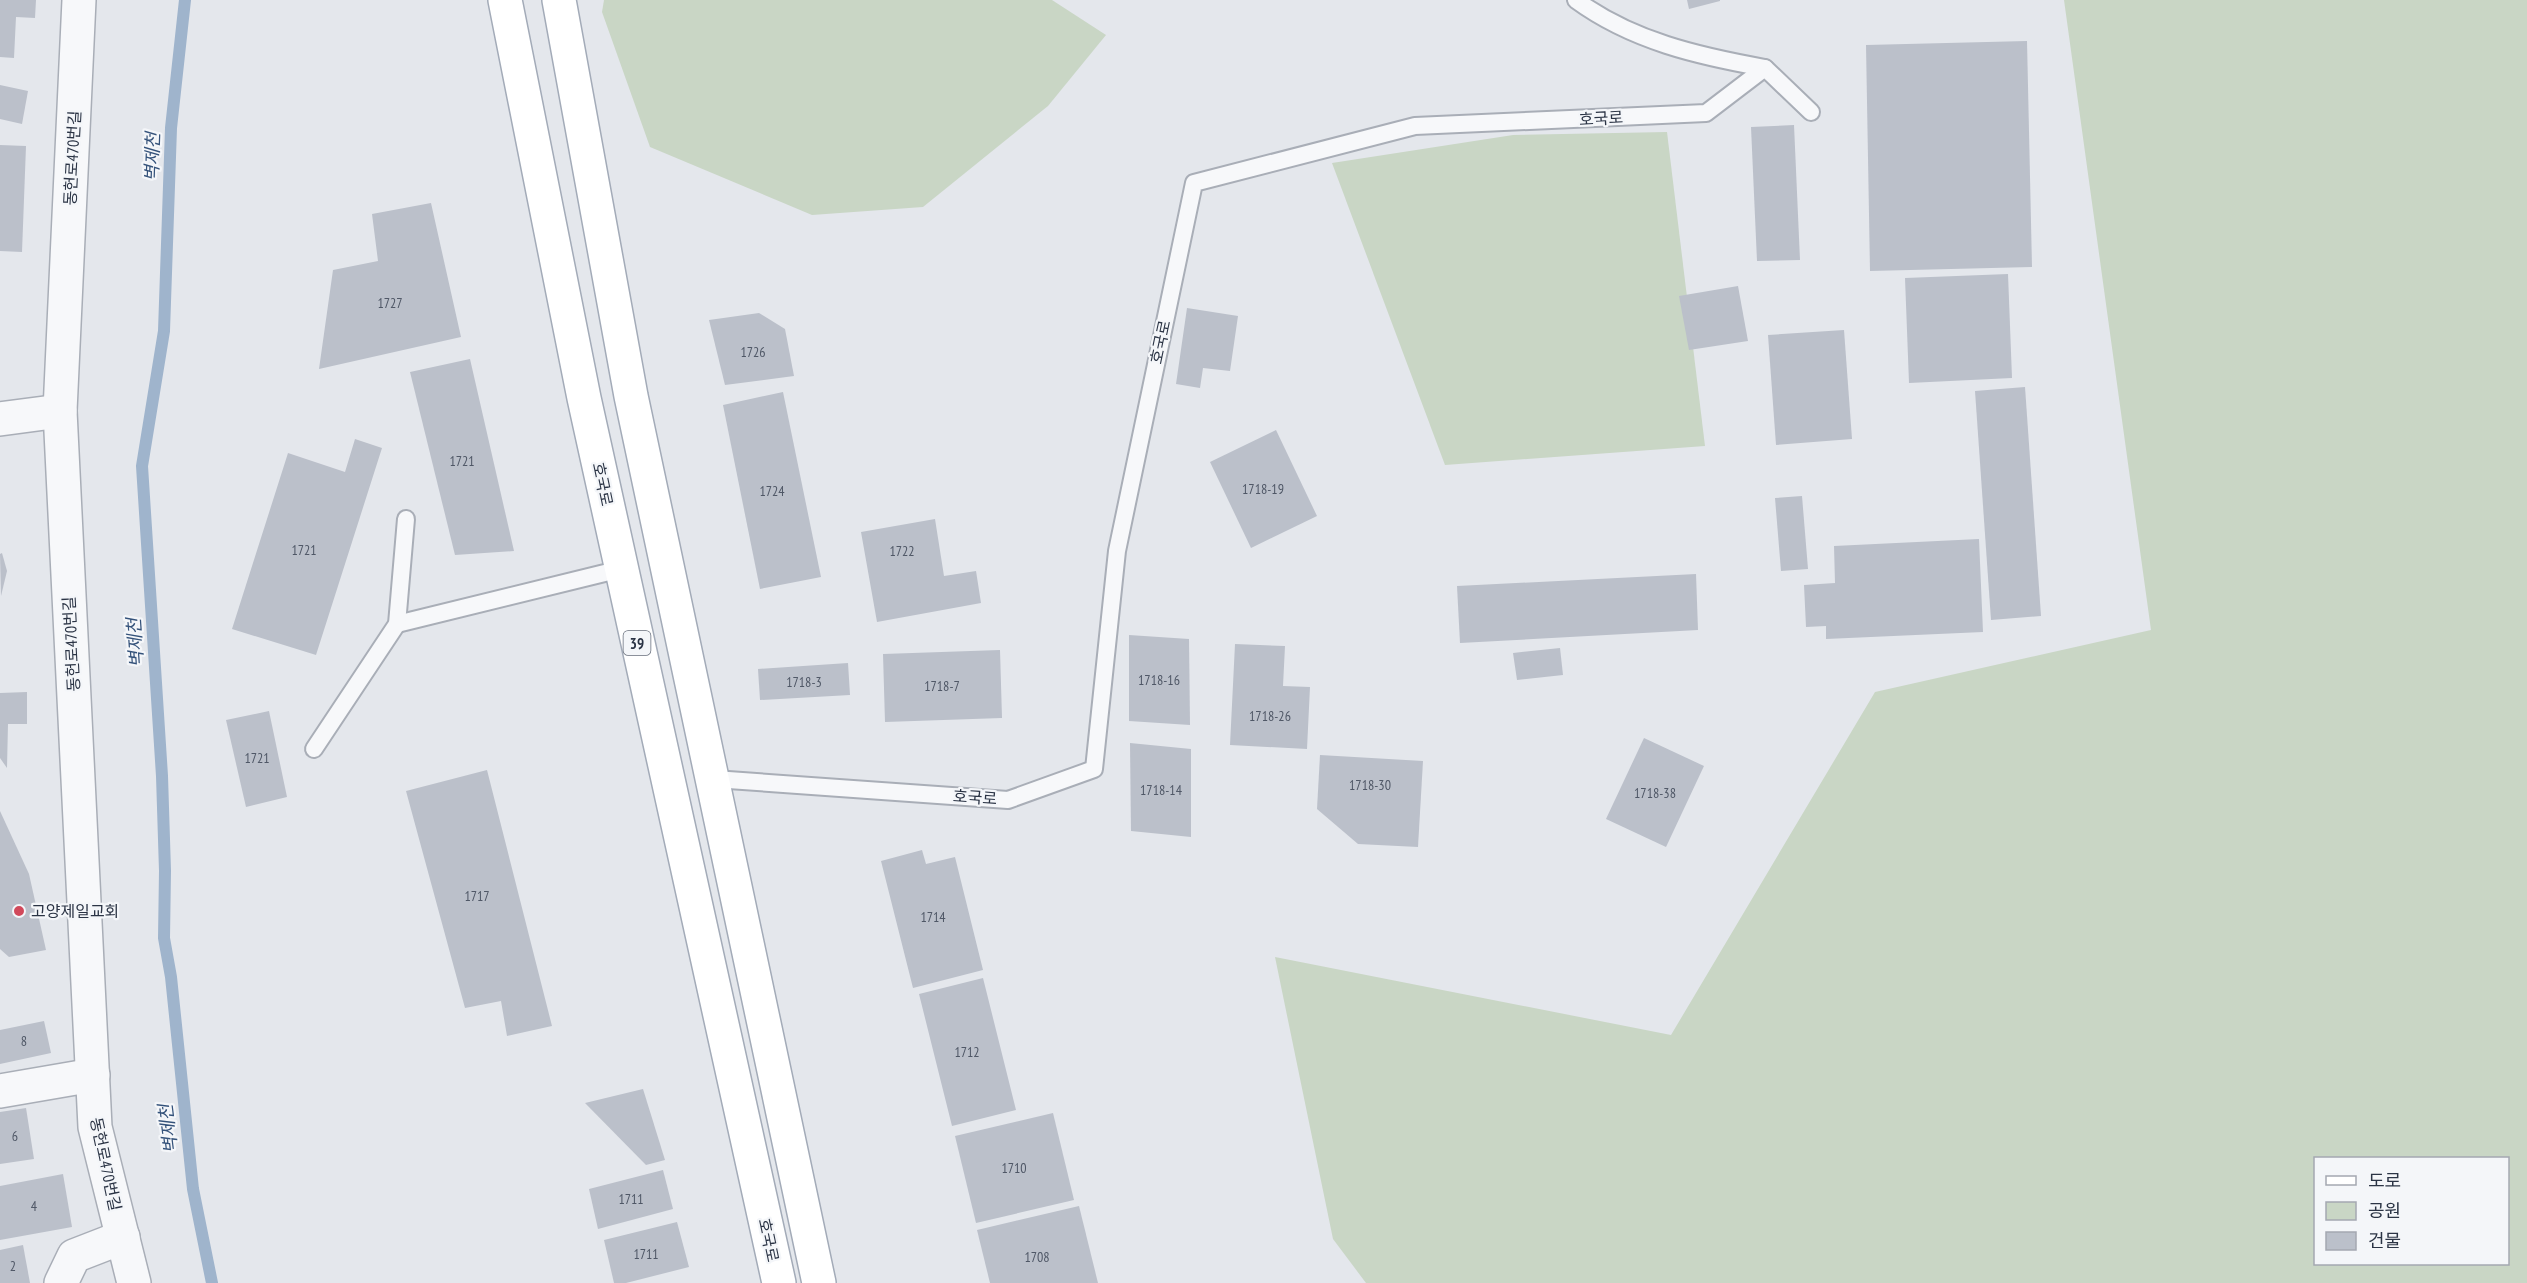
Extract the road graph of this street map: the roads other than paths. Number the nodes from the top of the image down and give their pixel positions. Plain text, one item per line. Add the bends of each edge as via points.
1 (79, 0) edge
2 (505, 0) edge
3 (559, 0) edge
4 (1576, 0) edge
5 (1765, 68) junction
6 (1811, 112) dead end
7 (60, 411) junction
8 (0, 419) edge
9 (406, 519) dead end
10 (621, 569) junction
11 (397, 624) junction
12 (314, 748) dead end
13 (714, 779) junction
14 (93, 1075) junction
15 (0, 1090) edge
16 (123, 1237) junction
17 (61, 1283) edge
18 (134, 1283) edge
19 (779, 1283) edge
20 (819, 1283) edge

1 - 7 street, 동헌로470번길
2 - 10 main road, 호국로 / 39
3 - 13 main road via 631,396
4 - 5 lane via 1618,26 1671,48
5 - 6 lane
5 - 13 lane, 호국로 via 1706,113 1415,126 1194,183 1117,550 1094,769 1008,800
7 - 8 street
7 - 14 street, 동헌로470번길
9 - 11 lane
10 - 11 lane
10 - 19 main road, 호국로 / 39
11 - 12 lane
13 - 20 main road
14 - 15 street
14 - 16 street, 동헌로470번길 via 95,1127
16 - 17 street via 74,1256
16 - 18 street, 동헌로470번길

